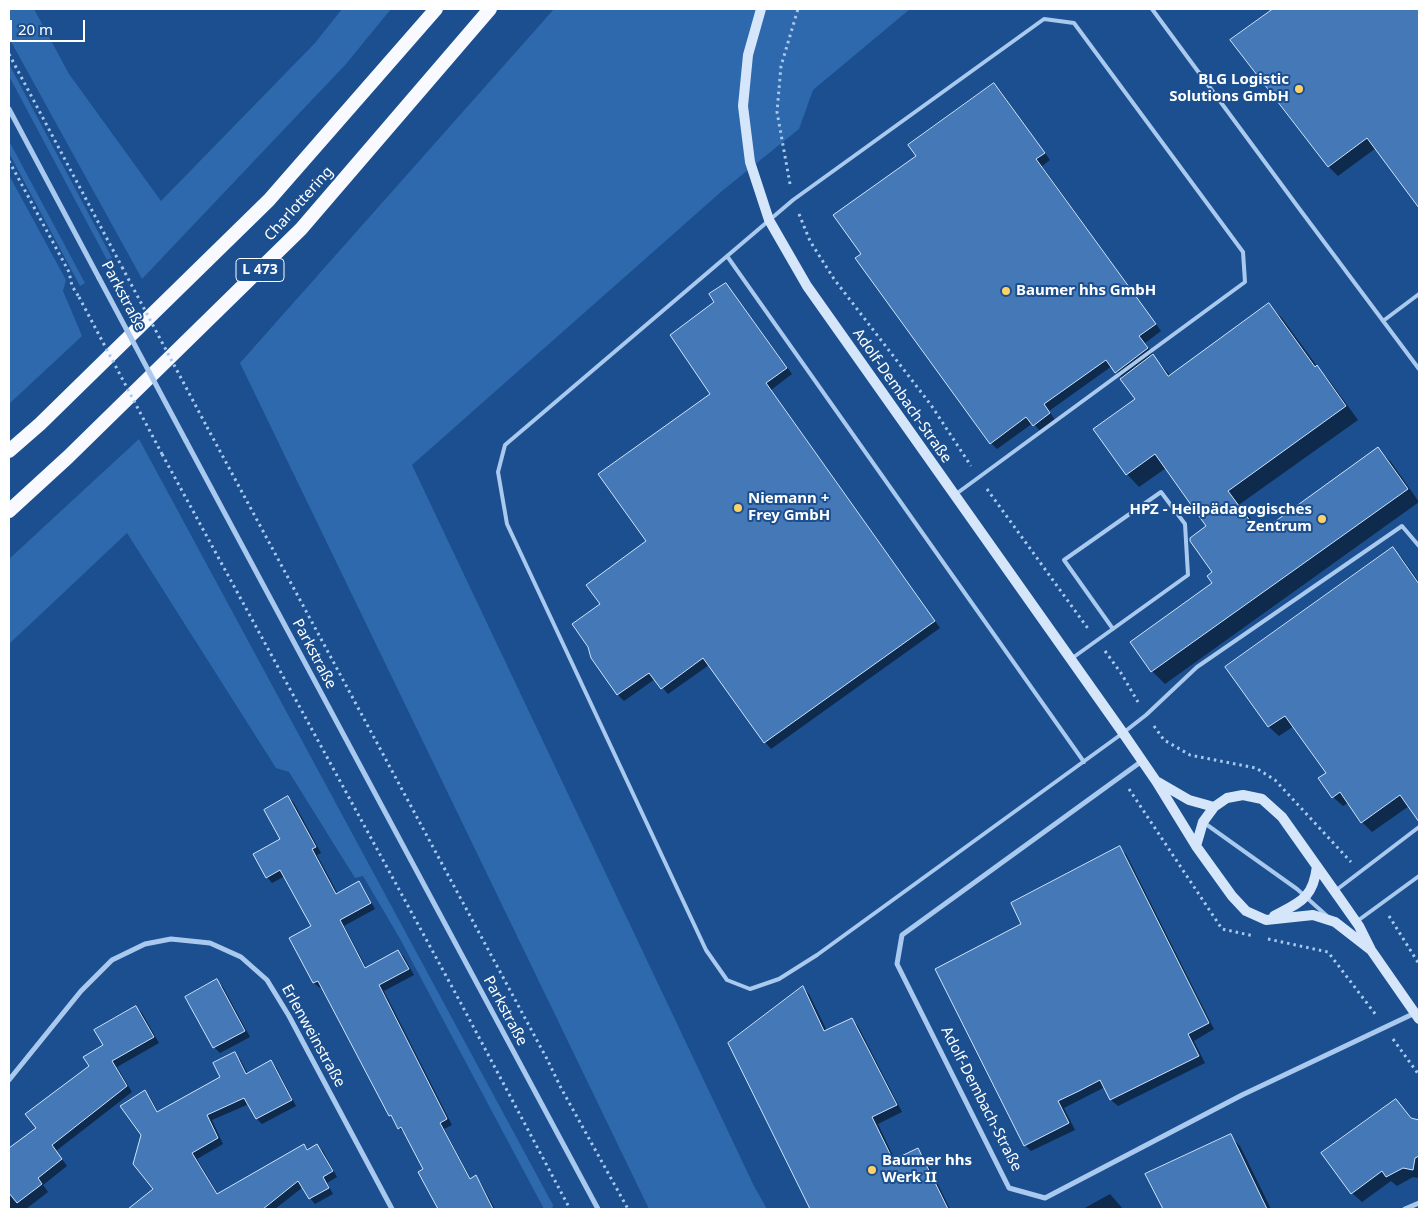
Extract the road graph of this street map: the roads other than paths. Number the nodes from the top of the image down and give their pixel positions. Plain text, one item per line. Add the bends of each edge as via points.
1 (436, 9) edge
2 (490, 9) edge
3 (761, 9) edge
4 (1152, 9) edge
5 (9, 109) edge
6 (769, 220) junction
7 (727, 256) junction
8 (1419, 294) edge
9 (1383, 321) junction
10 (1419, 369) edge
11 (9, 451) edge
12 (954, 495) junction
13 (9, 510) edge
14 (1419, 546) edge
15 (1113, 629) junction
16 (1071, 659) junction
17 (1123, 733) junction
18 (1084, 762) junction
19 (1142, 762) junction
20 (1156, 781) junction
21 (1214, 807) junction
22 (1204, 822) junction
23 (1419, 827) edge
24 (1196, 846) junction
25 (1317, 866) junction
26 (1419, 876) edge
27 (1335, 891) junction
28 (1306, 897) junction
29 (1266, 920) junction
30 (1334, 922) junction
31 (1356, 922) junction
32 (1370, 950) junction
33 (1417, 1016) edge
34 (9, 1080) edge
35 (1419, 1202) edge
36 (392, 1209) edge
37 (598, 1209) edge
38 (1405, 1209) edge

1 - 11 highway, Charlottering / L 473 via 269,200
2 - 13 highway, Charlottering / L 473 via 301,229 68,458
3 - 6 main road, Adolf-Dembach-Straße via 748,55 744,106 750,162
4 - 9 lane
5 - 37 street, Parkstraße, bridge
6 - 7 lane
6 - 12 main road, Adolf-Dembach-Straße via 807,286
6 - 12 lane via 1044,19 1074,23 1243,252 1245,282
7 - 18 lane
7 - 18 lane via 505,444 498,472 508,524 706,950 727,980 750,989 779,979
8 - 9 lane
9 - 10 lane
12 - 16 main road, Adolf-Dembach-Straße
14 - 17 lane via 1402,526 1197,668
15 - 15 lane via 1188,575 1185,524 1161,492 1064,560
15 - 16 lane
16 - 17 main road, Adolf-Dembach-Straße
17 - 18 lane
17 - 19 main road, Adolf-Dembach-Straße
19 - 20 main road, Adolf-Dembach-Straße
19 - 33 street, Adolf-Dembach-Straße via 902,935 897,964 1009,1188 1045,1198 1242,1095
20 - 21 main road, Adolf-Dembach-Straße via 1189,800
20 - 24 main road, Adolf-Dembach-Straße
21 - 22 main road
21 - 25 main road, Adolf-Dembach-Straße via 1227,798 1243,795 1262,799 1282,817
22 - 24 main road
22 - 28 lane
23 - 27 lane
24 - 29 main road, Adolf-Dembach-Straße via 1246,911
25 - 27 main road, Adolf-Dembach-Straße
25 - 28 main road via 1315,882
26 - 31 lane
27 - 31 main road, Adolf-Dembach-Straße
28 - 29 main road
28 - 30 lane
29 - 30 main road, Adolf-Dembach-Straße via 1313,914
30 - 32 main road, Adolf-Dembach-Straße
31 - 32 main road, Adolf-Dembach-Straße
32 - 33 main road, Adolf-Dembach-Straße
34 - 36 street, Erlenweinstraße via 81,991 112,960 145,944 171,939 210,943 241,957 267,980
35 - 38 street

